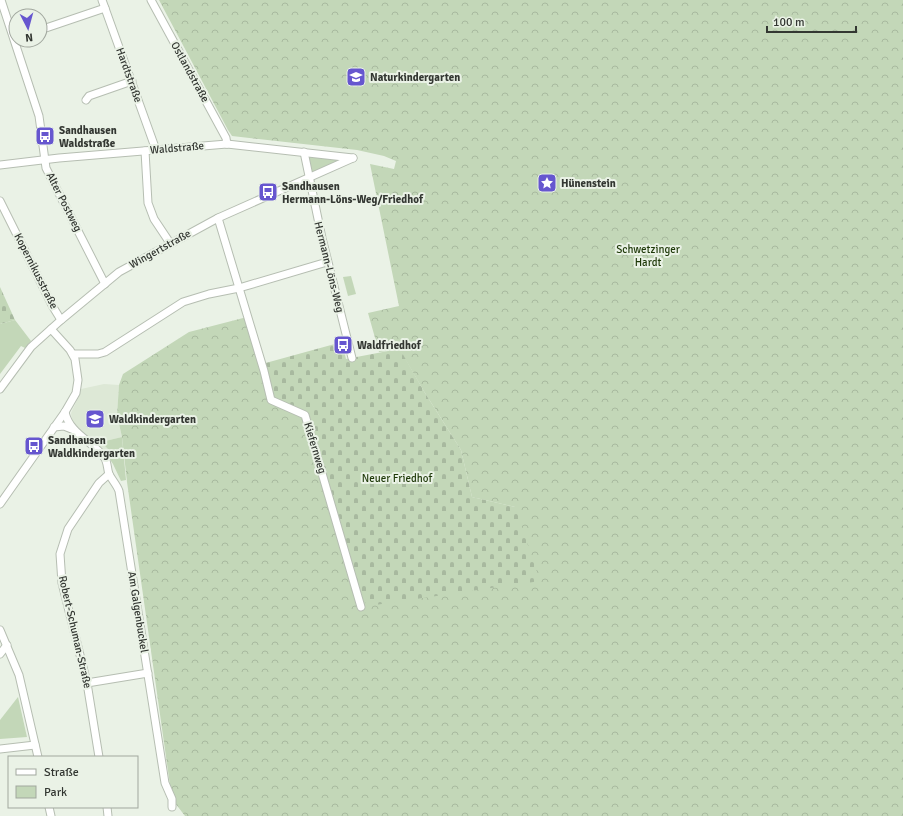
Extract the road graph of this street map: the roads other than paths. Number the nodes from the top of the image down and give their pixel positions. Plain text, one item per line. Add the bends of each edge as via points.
1 (1, 0) edge
2 (102, 0) edge
3 (151, 0) edge
4 (106, 8) junction
5 (8, 20) edge
6 (48, 27) edge
7 (18, 48) edge
8 (132, 81) junction
9 (86, 100) dead end
10 (227, 144) junction
11 (156, 150) junction
12 (145, 151) junction
13 (304, 152) junction
14 (353, 158) joint
15 (45, 160) junction
16 (0, 165) edge
17 (308, 178) junction
18 (0, 201) edge
19 (218, 218) junction
20 (170, 243) junction
21 (328, 262) junction
22 (105, 284) junction
23 (239, 288) junction
24 (61, 320) junction
25 (51, 329) junction
26 (73, 354) junction
27 (352, 358) dead end
28 (0, 389) edge
29 (65, 412) junction
30 (54, 427) junction
31 (76, 431) junction
32 (109, 474) junction
33 (0, 504) edge
34 (361, 607) dead end
35 (0, 630) edge
36 (7, 645) junction
37 (0, 654) edge
38 (148, 673) junction
39 (87, 683) junction
40 (35, 745) junction
41 (0, 748) edge
42 (38, 756) edge
43 (99, 756) edge
44 (172, 807) dead end

1 - 5 street, Alter Postweg
2 - 4 street, Hardtstraße
3 - 10 street, Ostlandstraße
4 - 6 street
4 - 8 street, Hardtstraße
7 - 15 street, Alter Postweg via 39,116
8 - 9 street via 89,96
8 - 11 street, Hardtstraße
10 - 11 street, Waldstraße
10 - 13 street, Waldstraße
11 - 12 street, Waldstraße
12 - 15 street, Waldstraße
12 - 20 street via 150,211
13 - 14 street, Waldstraße
13 - 17 street, Hermann-Löns-Weg
14 - 17 street, Wingertstraße
15 - 16 street, Waldstraße
15 - 22 street, Alter Postweg via 46,168
17 - 19 street, Wingertstraße
17 - 21 street, Hermann-Löns-Weg
18 - 24 street, Kopernikusstraße
19 - 20 street, Wingertstraße
19 - 23 street, Kiefernweg
20 - 22 street, Wingertstraße via 119,272
21 - 23 street
21 - 27 street, Hermann-Löns-Weg
22 - 24 street, Wingertstraße
23 - 26 street via 182,302 105,352
23 - 34 street, Kiefernweg via 271,400 305,414
24 - 25 street, Wingertstraße
25 - 26 street
25 - 28 street, Wingertstraße via 32,347
26 - 29 street via 77,387 74,398
29 - 30 street
29 - 31 street, Am Galgenbuckel
30 - 31 street, Am Galgenbuckel via 64,426
30 - 33 street
31 - 32 street, Am Galgenbuckel via 105,458
32 - 38 street, Am Galgenbuckel via 119,491
32 - 39 street, Robert-Schuman-Straße via 68,529 60,554 62,583
35 - 36 street
36 - 37 street
36 - 40 street via 16,665
38 - 39 street
38 - 44 street, Am Galgenbuckel via 165,783 172,799
39 - 43 street, Robert-Schuman-Straße
40 - 41 street
40 - 42 street

